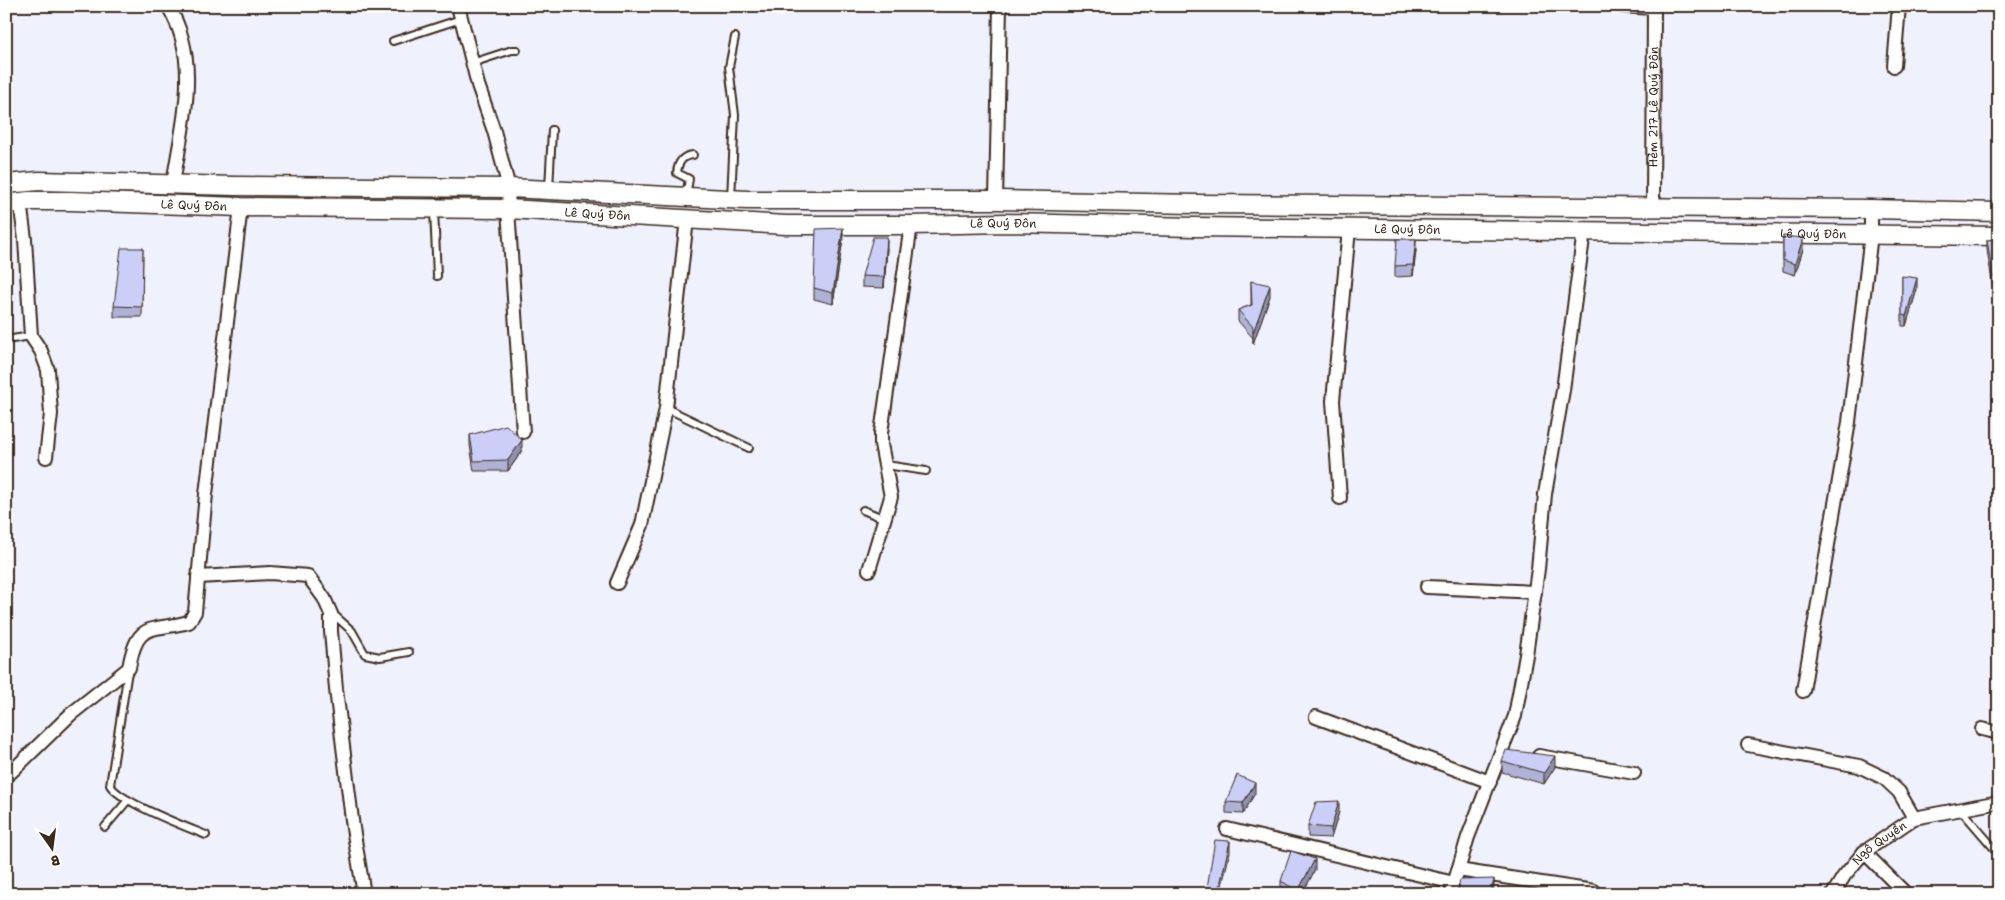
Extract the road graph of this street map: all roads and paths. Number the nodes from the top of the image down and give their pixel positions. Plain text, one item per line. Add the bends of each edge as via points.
1 (168, 6) edge
2 (458, 6) edge
3 (1000, 6) edge
4 (1621, 6) edge
5 (1899, 6) edge
6 (1654, 7) edge
7 (461, 20) junction
8 (735, 37) dead end
9 (393, 41) dead end
10 (517, 50) dead end
11 (472, 63) junction
12 (1894, 66) dead end
13 (552, 130) dead end
14 (693, 154) dead end
15 (6, 184) edge
16 (173, 184) junction
17 (509, 188) junction
18 (549, 190) junction
19 (686, 197) junction
20 (731, 199) junction
21 (996, 200) junction
22 (13, 203) edge
23 (1194, 204) junction
24 (241, 207) junction
25 (434, 208) junction
26 (1653, 208) junction
27 (1871, 209) junction
28 (508, 210) junction
29 (1999, 212) edge
30 (687, 219) junction
31 (911, 225) junction
32 (1194, 227) junction
33 (1349, 228) junction
34 (1584, 231) junction
35 (1871, 234) junction
36 (1999, 236) edge
37 (437, 276) dead end
38 (31, 336) junction
39 (6, 340) edge
40 (666, 408) junction
41 (523, 432) dead end
42 (749, 448) dead end
43 (46, 457) dead end
44 (886, 465) junction
45 (926, 471) dead end
46 (1340, 498) dead end
47 (863, 510) dead end
48 (885, 519) junction
49 (870, 570) dead end
50 (198, 577) junction
51 (617, 583) dead end
52 (1427, 587) dead end
53 (1535, 592) junction
54 (329, 610) junction
55 (409, 652) dead end
56 (129, 668) junction
57 (1803, 691) dead end
58 (1316, 717) dead end
59 (1982, 729) dead end
60 (1999, 732) edge
61 (1748, 745) dead end
62 (1530, 754) edge
63 (1634, 773) dead end
64 (6, 777) edge
65 (1490, 782) junction
66 (128, 800) junction
67 (1999, 802) edge
68 (1960, 809) junction
69 (1914, 818) junction
70 (105, 827) dead end
71 (1227, 829) dead end
72 (206, 835) dead end
73 (1864, 852) junction
74 (1999, 854) edge
75 (1458, 870) junction
76 (1452, 888) edge
77 (1594, 891) dead end
78 (364, 894) edge
79 (1833, 894) edge
80 (1906, 894) edge

1 - 16 street via 182,35 188,84
2 - 7 street
3 - 21 street
4 - 6 street
5 - 12 street
6 - 26 street, Hẻm 217 Lê Quý Đôn
7 - 9 lane
7 - 11 street
8 - 20 lane via 729,68 735,115
10 - 11 lane
11 - 17 street
13 - 18 lane
14 - 19 lane via 680,160 677,170 689,180
15 - 16 main road, Lê Quý Đôn via 39,181
16 - 17 main road, Lê Quý Đôn
17 - 18 main road, Lê Quý Đôn
17 - 28 street
18 - 19 main road, Lê Quý Đôn
19 - 20 main road, Lê Quý Đôn
20 - 21 main road, Lê Quý Đôn
21 - 23 main road, Lê Quý Đôn
22 - 24 main road, Lê Quý Đôn
22 - 38 street via 25,240
23 - 26 main road, Lê Quý Đôn
23 - 32 main road
24 - 25 main road, Lê Quý Đôn
24 - 50 street
25 - 28 main road, Lê Quý Đôn
25 - 37 lane
26 - 27 main road, Lê Quý Đôn
27 - 29 main road, Lê Quý Đôn
27 - 35 street
28 - 30 main road, Lê Quý Đôn
28 - 41 street
30 - 31 main road, Lê Quý Đôn via 786,225
30 - 40 street
31 - 32 main road, Lê Quý Đôn via 1005,223
31 - 44 street via 881,433
32 - 33 main road, Lê Quý Đôn
33 - 34 main road, Lê Quý Đôn
33 - 46 street via 1333,402
34 - 35 main road, Lê Quý Đôn
34 - 53 street via 1563,390 1545,494
35 - 36 main road, Lê Quý Đôn
35 - 57 street via 1849,422
38 - 39 lane
38 - 43 street via 48,370 51,414
40 - 42 lane
40 - 51 street via 642,525
44 - 45 lane
44 - 48 street via 892,498
47 - 48 lane
48 - 49 street
50 - 54 street via 270,573 308,576
50 - 56 street via 195,612 189,622 149,628 139,636 132,650
52 - 53 street
53 - 65 street via 1515,716 1506,750
54 - 55 lane via 352,631 365,654 380,657
54 - 78 street via 353,828
56 - 64 street via 71,714
56 - 66 lane via 110,785 113,791
58 - 65 street
59 - 60 street
61 - 69 street via 1859,766 1884,778 1899,792
62 - 63 street
65 - 75 street
66 - 70 lane
66 - 72 lane
67 - 68 street, Ngô Quyền
68 - 69 street, Ngô Quyền
68 - 74 lane
69 - 73 street, Ngô Quyền
71 - 76 street
73 - 79 street, Ngô Quyền
73 - 80 street
75 - 76 street
75 - 77 street

